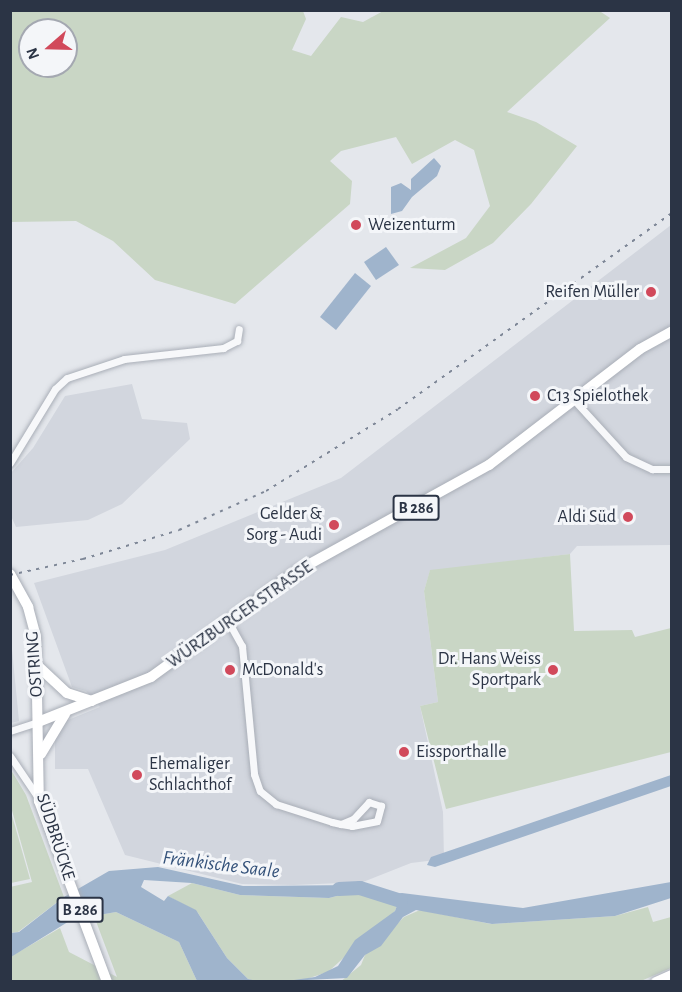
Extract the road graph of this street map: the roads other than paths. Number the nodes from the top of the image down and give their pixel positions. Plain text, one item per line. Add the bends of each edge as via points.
1 (239, 329) dead end
2 (672, 331) edge
3 (574, 400) junction
4 (10, 463) edge
5 (672, 469) edge
6 (10, 574) edge
7 (228, 621) junction
8 (39, 667) junction
9 (94, 701) junction
10 (67, 711) junction
11 (38, 722) junction
12 (10, 731) edge
13 (10, 756) edge
14 (38, 760) junction
15 (39, 801) junction
16 (341, 824) junction
17 (672, 975) edge
18 (107, 981) edge
19 (656, 981) edge

1 - 4 street via 237,340 223,348 124,359 68,378 55,389
2 - 3 main road, WÜRZBURGER STRASSE / B 286 via 640,349
3 - 5 street via 626,457 652,469
3 - 7 main road, WÜRZBURGER STRASSE / B 286 via 484,468 297,572
6 - 8 main road, OSTRING via 28,607
7 - 9 main road, WÜRZBURGER STRASSE / B 286 via 152,678
7 - 16 street via 242,646 254,774 260,791 276,804
8 - 9 main road via 67,693
8 - 11 main road, OSTRING
9 - 10 main road, WÜRZBURGER STRASSE / B 286
10 - 11 main road, WÜRZBURGER STRASSE / B 286
10 - 14 main road via 52,730
11 - 12 street
11 - 14 main road, SÜDBRÜCKE
13 - 15 street
14 - 15 main road, SÜDBRÜCKE
15 - 18 main road, SÜDBRÜCKE / B 286
16 - 16 street via 358,826 377,821 381,806 369,802 353,819
17 - 19 main road

